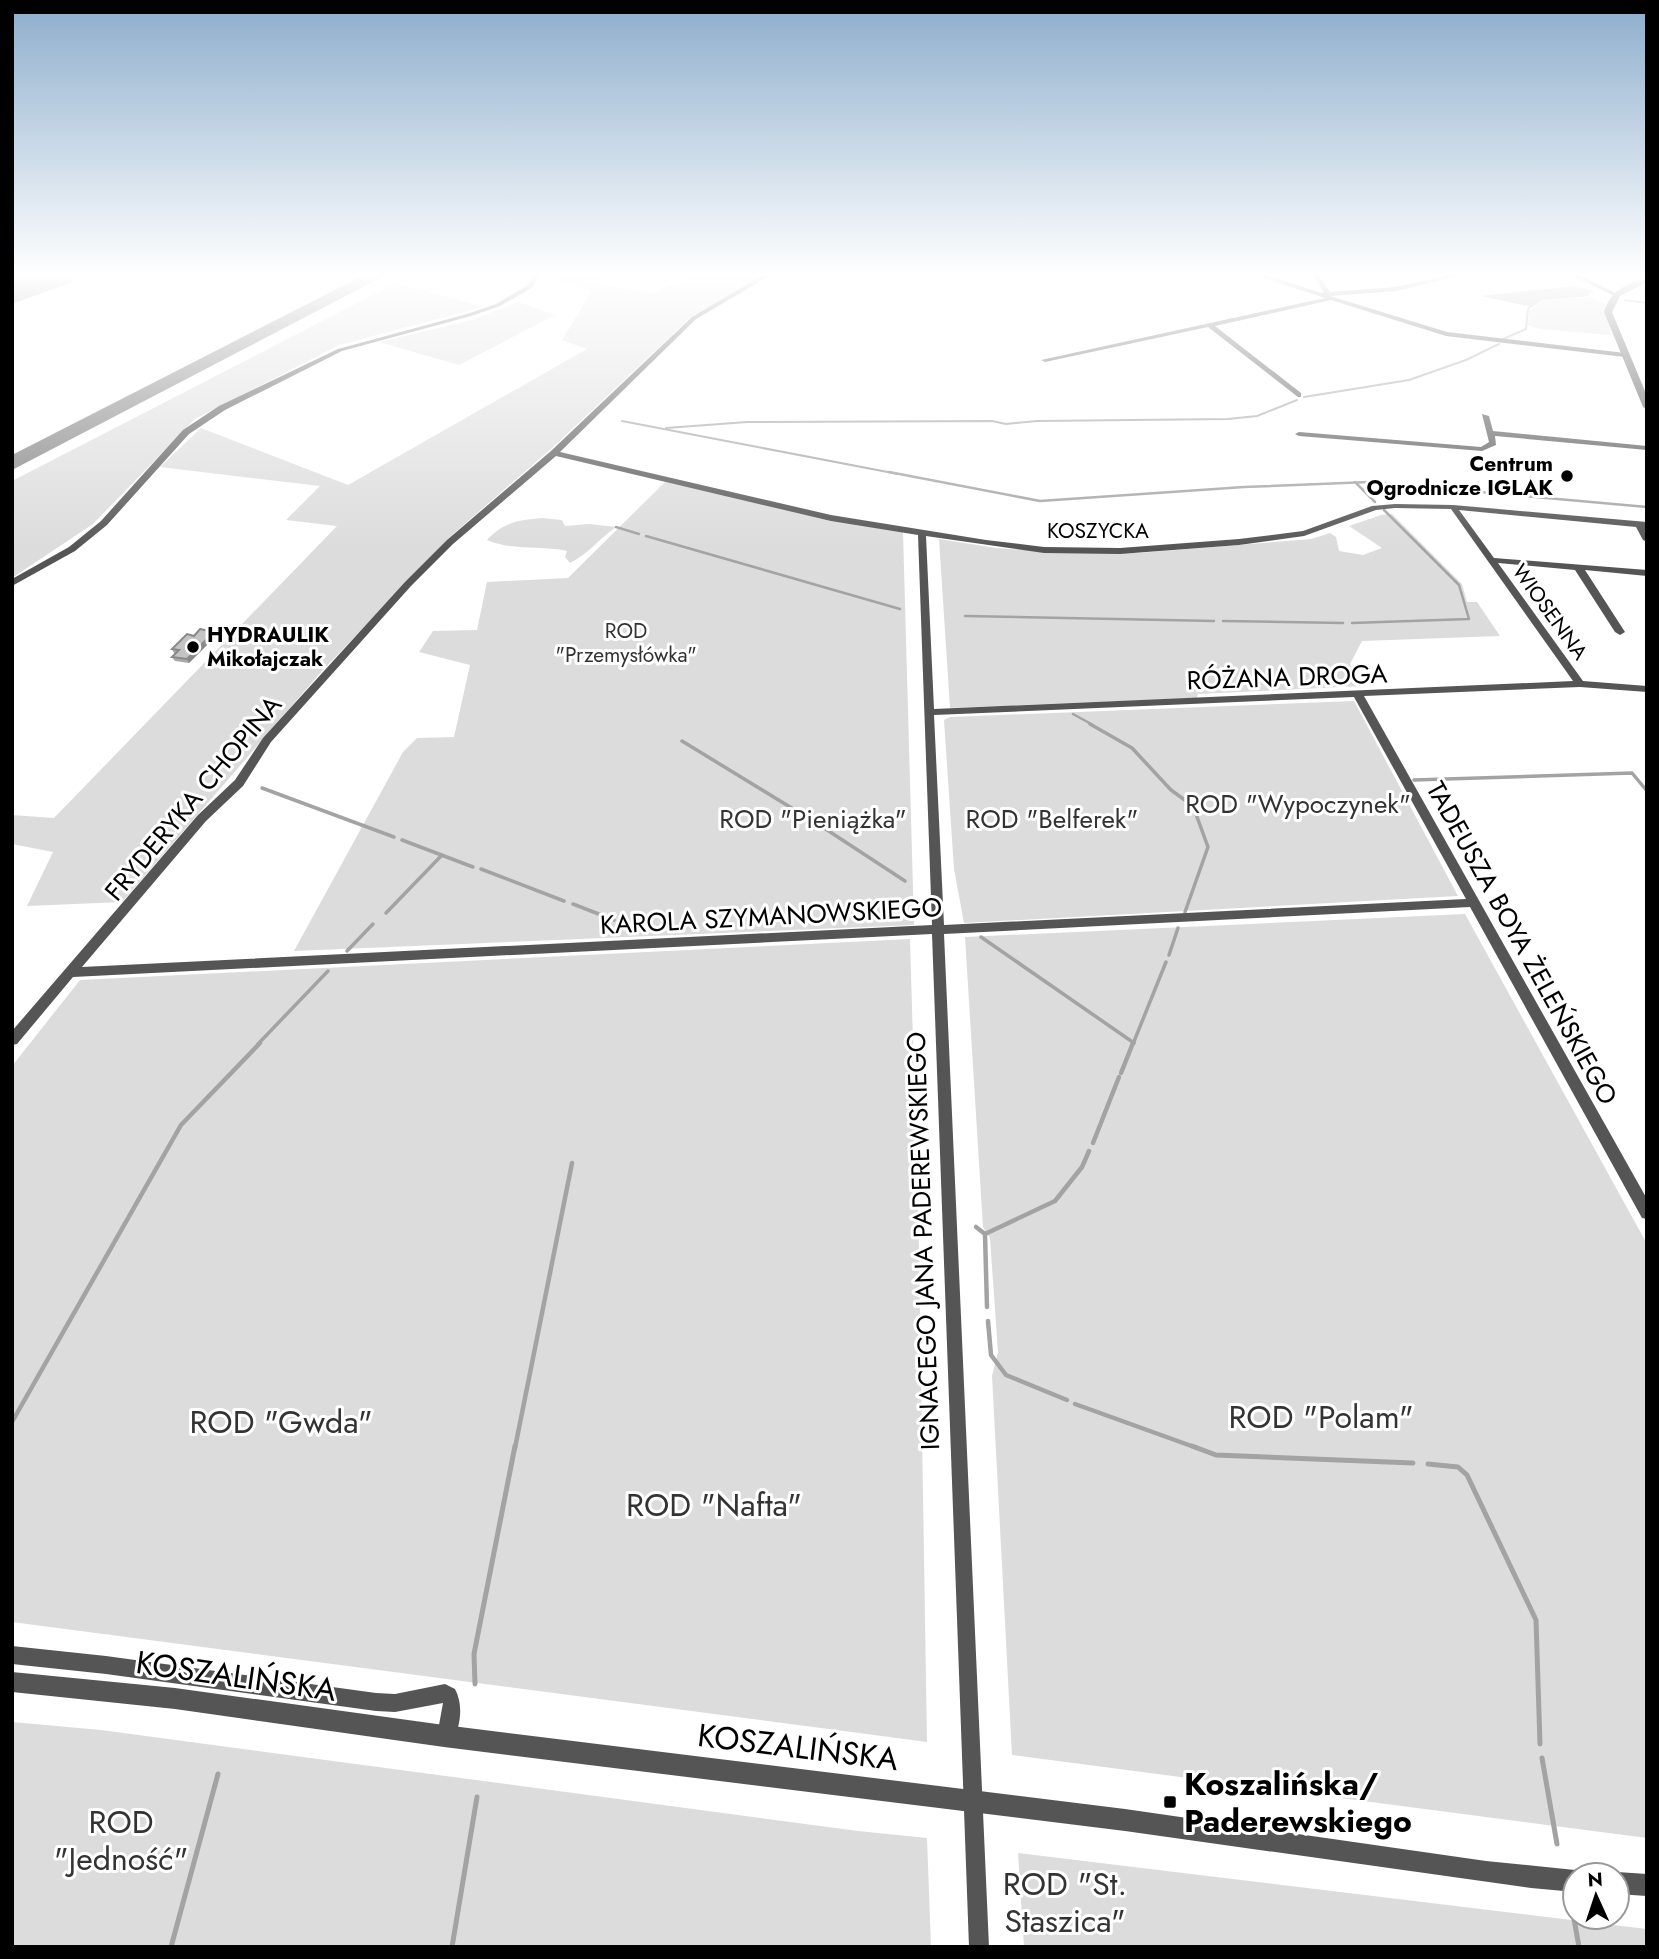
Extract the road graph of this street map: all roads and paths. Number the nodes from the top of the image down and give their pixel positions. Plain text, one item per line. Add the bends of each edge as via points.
1 (309, 365) edge
2 (643, 365) edge
3 (1261, 365) edge
4 (1629, 365) edge
5 (1298, 395) dead end
6 (1647, 407) edge
7 (1485, 416) dead end
8 (1491, 433) junction
9 (1298, 434) dead end
10 (1647, 448) edge
11 (554, 453) junction
12 (1453, 507) junction
13 (1643, 525) edge
14 (922, 534) junction
15 (1647, 540) edge
16 (1491, 560) junction
17 (1578, 567) junction
18 (1647, 573) edge
19 (12, 583) edge
20 (1620, 632) dead end
21 (1580, 684) junction
22 (1647, 690) edge
23 (1358, 695) junction
24 (929, 712) junction
25 (1472, 903) junction
26 (936, 931) junction
27 (72, 972) junction
28 (12, 1040) edge
29 (1647, 1213) edge
30 (12, 1655) edge
31 (12, 1682) edge
32 (446, 1736) junction
33 (973, 1799) junction
34 (1561, 1880) edge
35 (979, 1947) edge

1 - 19 street via 199,422 104,523 72,549
2 - 11 street, FRYDERYKA CHOPINA
3 - 5 street
4 - 6 street
7 - 8 street
8 - 9 street via 1493,443 1482,449
8 - 10 street
11 - 14 street, KOSZYCKA via 776,506
11 - 27 street, FRYDERYKA CHOPINA via 408,584 267,740 239,783 202,818
12 - 13 street, KOSZYCKA
12 - 14 street, KOSZYCKA via 1386,506 1304,533 1120,551 1044,550
12 - 16 street, WIOSENNA
13 - 15 street
14 - 24 street, IGNACEGO JANA PADEREWSKIEGO
16 - 17 street, WIOSENNA
16 - 21 street, WIOSENNA
17 - 18 street, WIOSENNA
17 - 20 street, WIOSENNA
21 - 22 street, RÓŻANA DROGA
21 - 23 street, RÓŻANA DROGA
23 - 24 street, RÓŻANA DROGA
23 - 25 street, TADEUSZA BOYA ŻELEŃSKIEGO
24 - 26 street, IGNACEGO JANA PADEREWSKIEGO
25 - 26 street, KAROLA SZYMANOWSKIEGO
25 - 29 street, TADEUSZA BOYA ŻELEŃSKIEGO
26 - 27 street, KAROLA SZYMANOWSKIEGO
26 - 33 street, IGNACEGO JANA PADEREWSKIEGO
27 - 28 street, FRYDERYKA CHOPINA
30 - 32 street via 376,1702 445,1693 453,1703
31 - 32 street, KOSZALIŃSKA
32 - 33 street, KOSZALIŃSKA
33 - 34 street, KOSZALIŃSKA via 1263,1838 1450,1869
33 - 35 street, IGNACEGO JANA PADEREWSKIEGO

